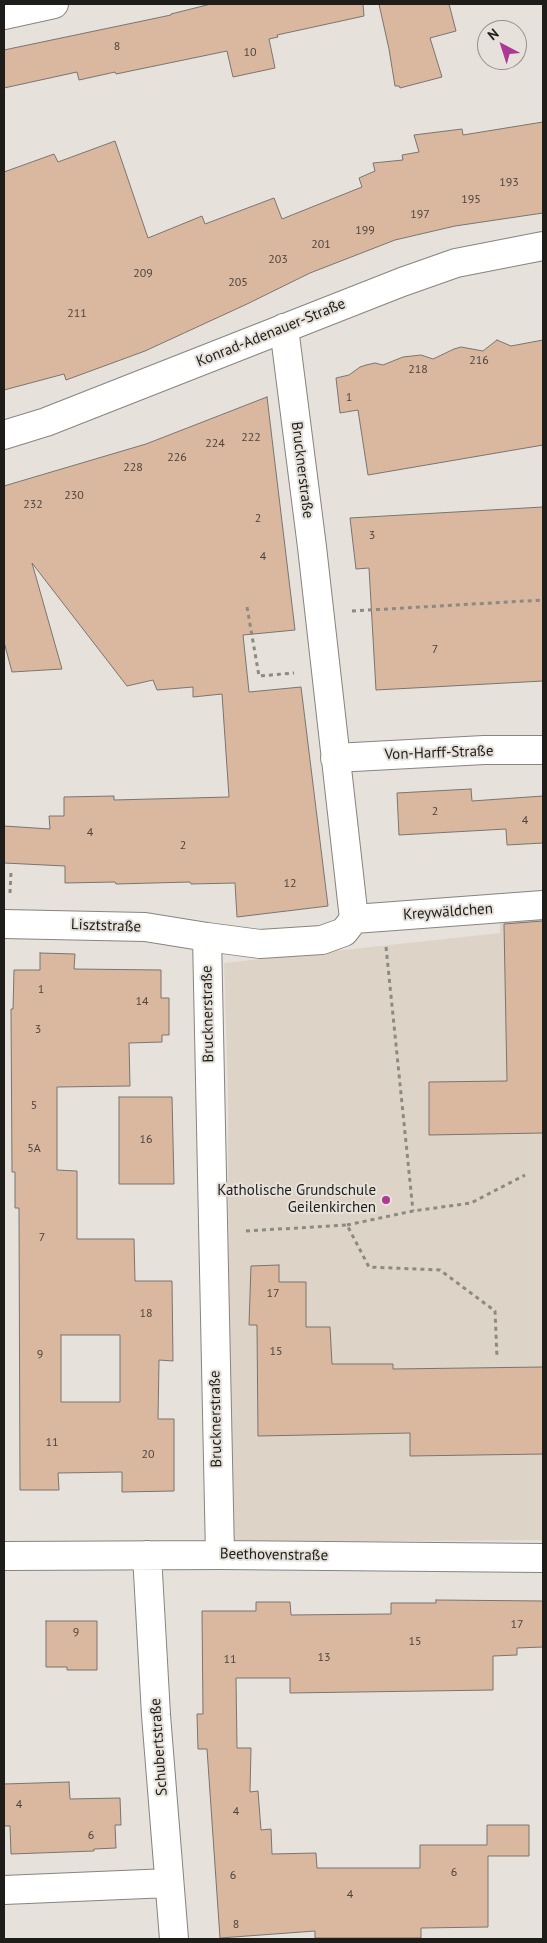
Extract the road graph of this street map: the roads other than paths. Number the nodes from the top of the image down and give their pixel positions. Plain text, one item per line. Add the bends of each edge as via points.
1 (54, 4) edge
2 (4, 14) edge
3 (543, 246) edge
4 (284, 328) junction
5 (4, 435) edge
6 (543, 750) edge
7 (335, 758) junction
8 (543, 905) edge
9 (354, 919) junction
10 (4, 924) edge
11 (207, 937) junction
12 (220, 1554) junction
13 (4, 1556) edge
14 (147, 1556) junction
15 (543, 1558) edge
16 (169, 1882) junction
17 (4, 1890) edge
18 (174, 1939) edge

1 - 2 street
3 - 4 street, Konrad-Adenauer-Straße via 456,263
4 - 5 street, Konrad-Adenauer-Straße via 46,422
4 - 7 street, Brucknerstraße
6 - 7 street, Von-Harff-Straße
7 - 9 street, Brucknerstraße
8 - 9 street, Kreywäldchen
9 - 11 street via 344,932 322,940 260,944
10 - 11 street, Lisztstraße via 145,927
11 - 12 street, Brucknerstraße
12 - 14 street, Beethovenstraße
12 - 15 street, Beethovenstraße
13 - 14 street, Beethovenstraße
14 - 16 street, Schubertstraße
16 - 17 street
16 - 18 street, Schubertstraße

